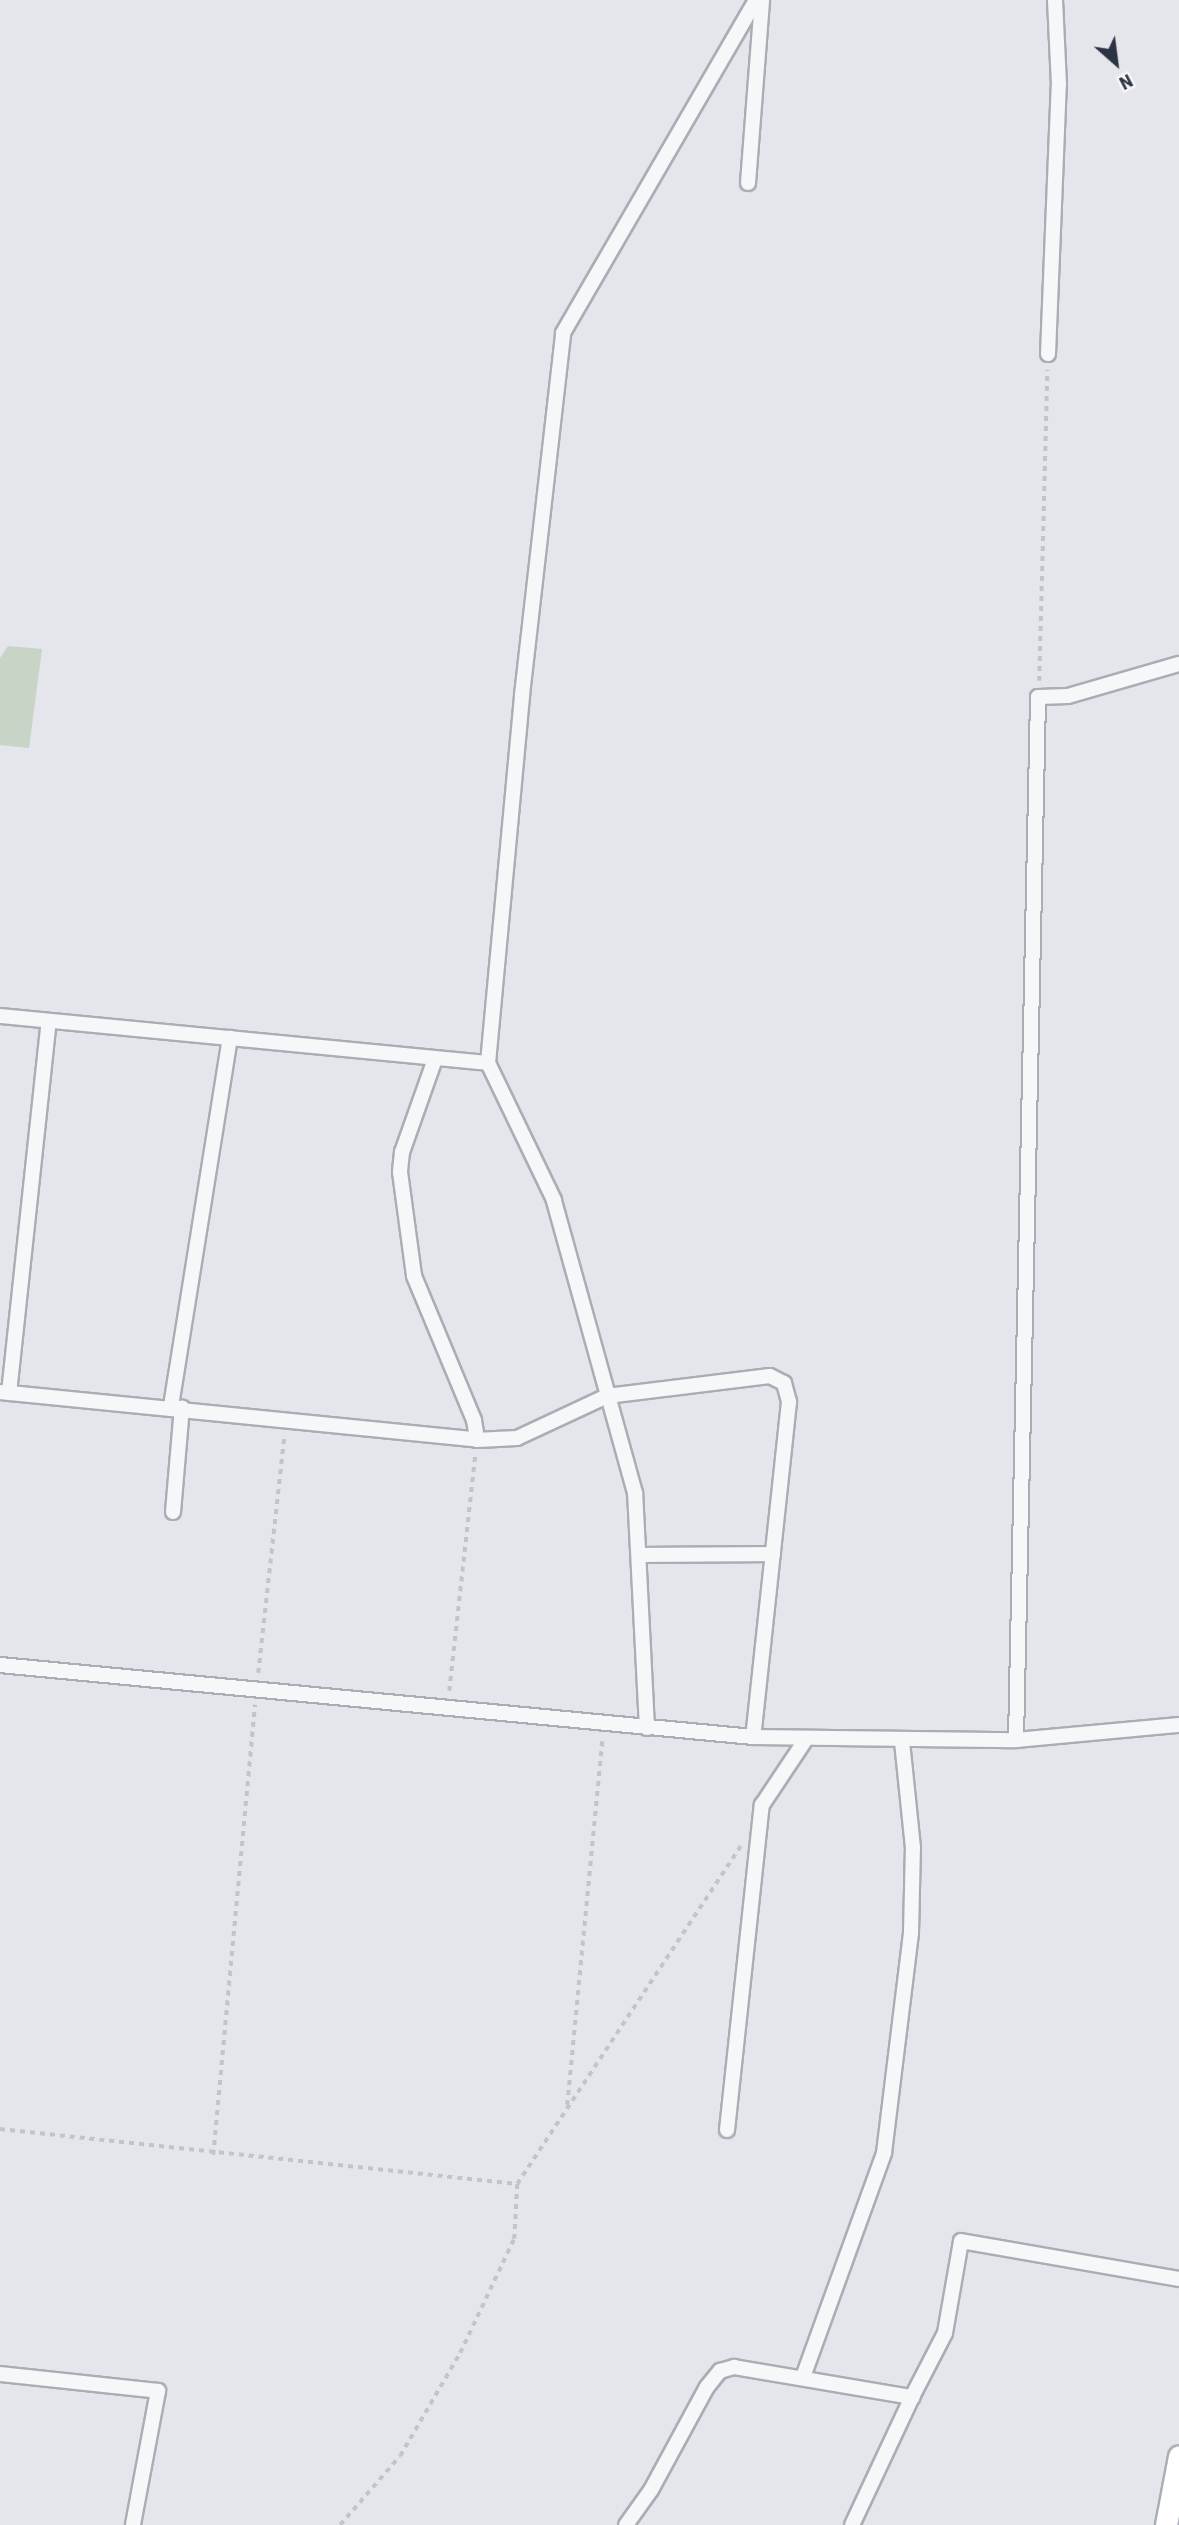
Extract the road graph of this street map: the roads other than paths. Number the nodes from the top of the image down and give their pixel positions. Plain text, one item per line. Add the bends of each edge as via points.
1 (755, 0) edge
2 (762, 0) edge
3 (1055, 0) edge
4 (748, 183) dead end
5 (1048, 354) road end
6 (1179, 664) edge
7 (0, 1016) edge
8 (49, 1021) junction
9 (230, 1038) junction
10 (435, 1059) junction
11 (488, 1063) junction
12 (5, 1392) edge
13 (607, 1396) junction
14 (177, 1406) junction
15 (477, 1440) junction
16 (173, 1512) dead end
17 (773, 1554) junction
18 (642, 1555) junction
19 (0, 1665) edge
20 (1179, 1725) edge
21 (647, 1728) junction
22 (753, 1737) junction
23 (806, 1738) junction
24 (1016, 1740) junction
25 (902, 1742) junction
26 (727, 2130) dead end
27 (1179, 2279) edge
28 (0, 2374) edge
29 (803, 2377) junction
30 (912, 2397) junction
31 (1179, 2456) edge
32 (133, 2525) edge
33 (626, 2525) edge
34 (852, 2525) edge
35 (1166, 2525) edge

1 - 11 street via 562,333
2 - 4 street
3 - 5 street via 1059,85
6 - 24 street via 1068,696 1038,697
7 - 8 street
8 - 9 street
8 - 12 street
9 - 10 street
9 - 14 street
10 - 11 street
10 - 15 street via 402,1152 400,1172 414,1276 474,1420
11 - 13 street via 554,1200
12 - 14 street
13 - 15 street via 517,1438
13 - 17 street via 770,1376 784,1382 789,1402
13 - 18 street via 635,1493
14 - 15 street
14 - 16 street
17 - 18 street
17 - 22 street
18 - 21 street
19 - 21 street
20 - 24 street
21 - 22 street
22 - 23 street
23 - 25 street
23 - 26 street via 762,1805
24 - 25 street
25 - 29 street via 913,1848 911,1933 884,2153
27 - 30 street via 961,2241 945,2333
28 - 32 street via 158,2391
29 - 30 street
29 - 33 street via 734,2367 720,2371
30 - 34 street
31 - 35 main road

